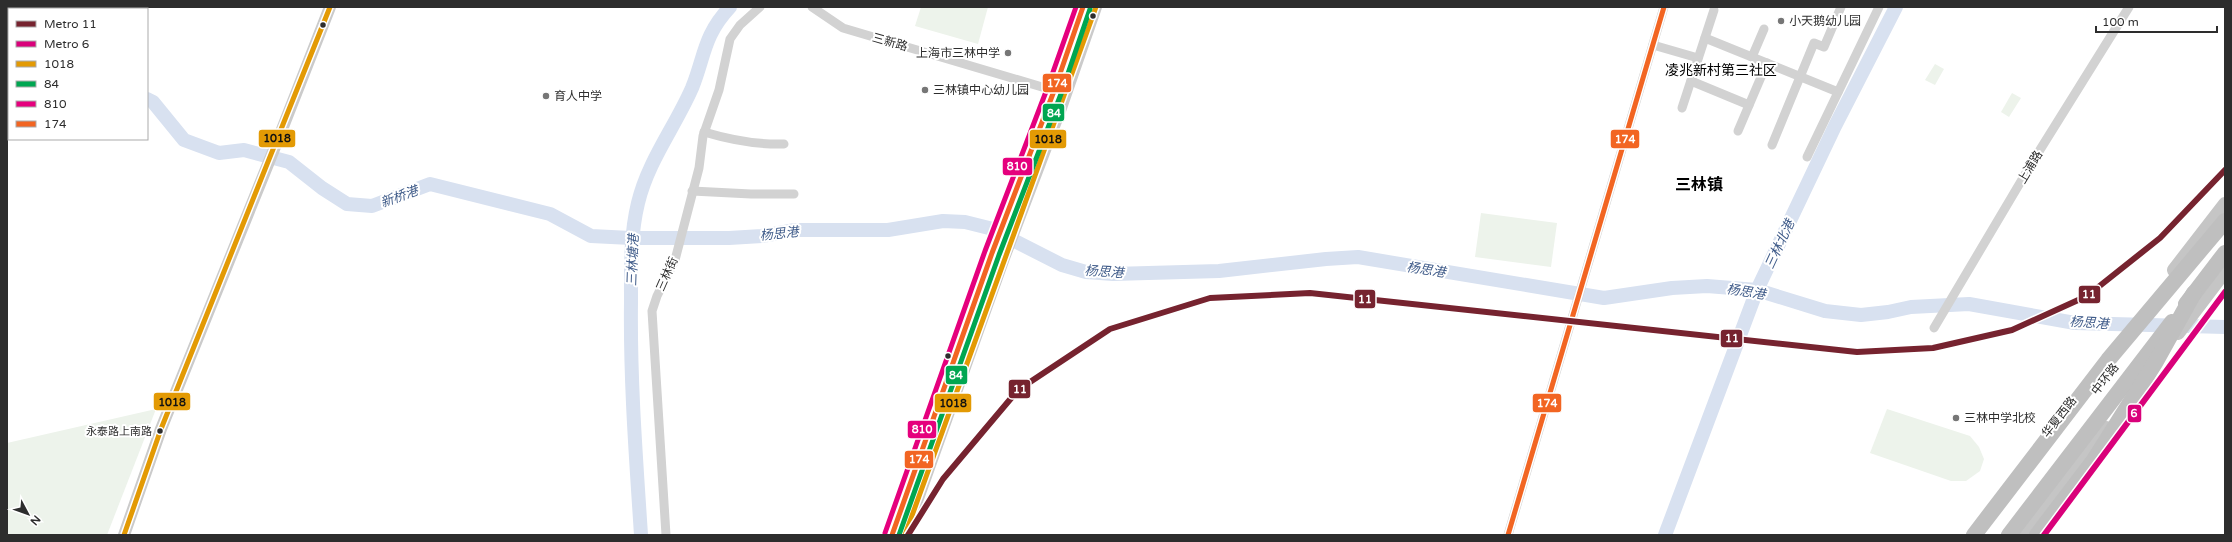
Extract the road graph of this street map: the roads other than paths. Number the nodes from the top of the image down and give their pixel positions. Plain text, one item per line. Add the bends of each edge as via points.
1 (330, 7) edge
2 (760, 7) edge
3 (812, 7) edge
4 (1083, 7) edge
5 (1096, 7) edge
6 (1664, 7) edge
7 (1841, 7) edge
8 (1878, 7) edge
9 (2129, 7) edge
10 (1714, 10) dead end
11 (1764, 29) dead end
12 (1705, 38) junction
13 (1653, 45) junction
14 (1752, 57) junction
15 (1698, 58) junction
16 (1767, 63) junction
17 (1800, 76) junction
18 (1691, 81) junction
19 (1060, 92) junction
20 (1838, 92) junction
21 (1749, 105) junction
22 (1682, 108) dead end
23 (1738, 131) dead end
24 (704, 132) junction
25 (784, 144) dead end
26 (1772, 145) dead end
27 (1808, 156) dead end
28 (692, 191) junction
29 (794, 194) dead end
30 (2225, 204) edge
31 (2225, 222) edge
32 (2225, 253) edge
33 (2225, 271) edge
34 (2196, 300) junction
35 (1934, 328) dead end
36 (2146, 376) junction
37 (124, 535) edge
38 (666, 535) edge
39 (892, 535) edge
40 (905, 535) edge
41 (1508, 535) edge
42 (1966, 535) edge
43 (1974, 535) edge
44 (1986, 535) edge
45 (2009, 535) edge
46 (2026, 535) edge
47 (2038, 535) edge

1 - 37 main road via 161,429
2 - 24 street, 三林街 via 740,25 730,39 720,83
3 - 19 street, 三新路 via 843,28
4 - 19 main road
5 - 19 main road
6 - 13 street
7 - 17 street via 1824,47 1814,43
8 - 20 street
9 - 35 street, 上浦路
10 - 12 street
11 - 14 street
12 - 14 street
12 - 15 street
13 - 15 street
13 - 41 street
14 - 16 street
15 - 18 street
16 - 17 street
16 - 21 street
17 - 20 street
17 - 26 street
18 - 21 street
18 - 22 street
19 - 39 main road via 1005,218
19 - 40 main road via 1017,224
20 - 27 street
21 - 23 street
24 - 25 street via 757,144
24 - 28 street, 三林街 via 699,168
28 - 29 street
28 - 38 street, 三林街 via 675,260 652,310
30 - 42 main road, 华夏西路
31 - 43 highway via 2108,360
31 - 44 highway, 中环路
32 - 34 highway, 中环路
33 - 34 main road
34 - 36 main road via 2170,344
34 - 45 highway, 中环路, bridge
34 - 47 highway, bridge via 2094,460
36 - 46 main road
36 - 47 main road via 2137,400

